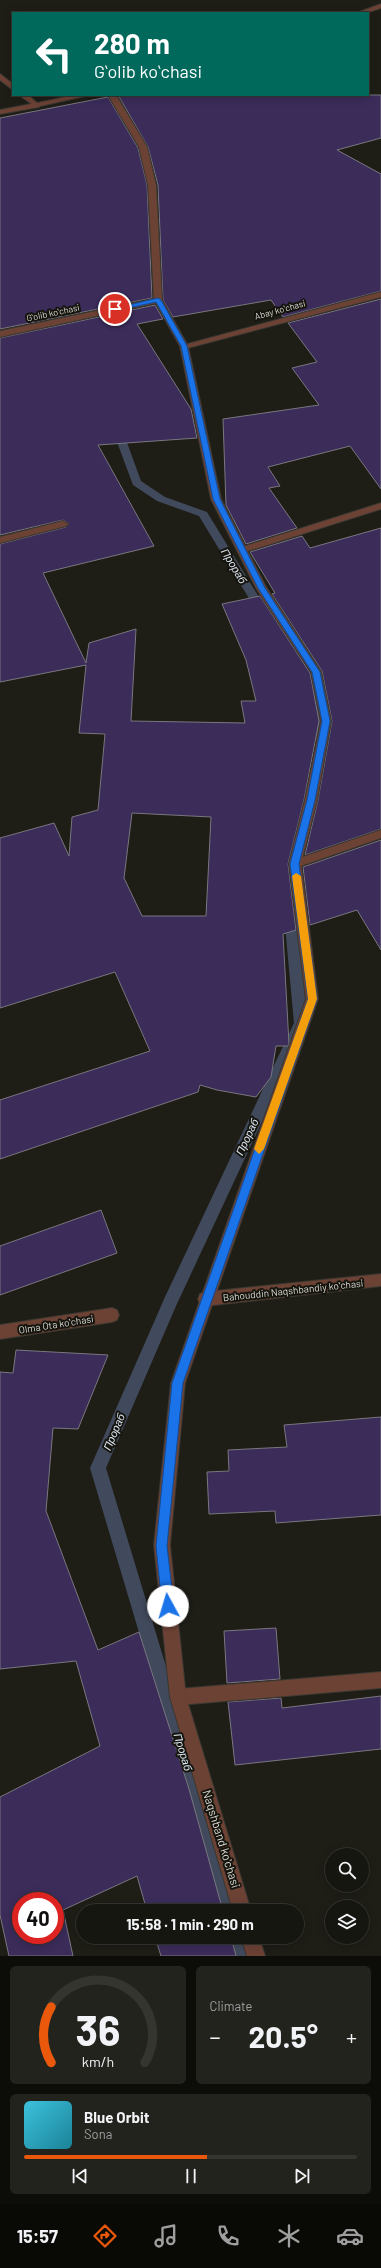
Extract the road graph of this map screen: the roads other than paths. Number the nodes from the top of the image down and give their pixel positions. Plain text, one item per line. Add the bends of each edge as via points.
1 (381, 6) edge
2 (362, 12) edge
3 (0, 76) edge
4 (12, 87) edge
5 (24, 96) edge
6 (81, 96) edge
7 (113, 96) edge
8 (36, 105) junction
9 (0, 112) edge
10 (381, 294) edge
11 (158, 300) junction
12 (0, 334) edge
13 (184, 346) junction
14 (381, 506) edge
15 (64, 524) dead end
16 (0, 540) edge
17 (242, 550) junction
18 (381, 834) edge
19 (295, 864) junction
20 (381, 1280) edge
21 (205, 1299) junction
22 (112, 1315) dead end
23 (0, 1332) edge
24 (381, 1680) edge
25 (178, 1697) junction
26 (240, 1904) edge
27 (252, 1944) edge
28 (256, 1956) edge

1 - 2 street
3 - 4 street
5 - 8 street
6 - 8 street
7 - 11 street via 143,147 152,185
8 - 9 street
10 - 13 street, Abay koʻchasi
11 - 12 street, Gʻolib koʻchasi
11 - 13 street
13 - 17 street via 216,499
14 - 17 street
15 - 16 street
17 - 19 street via 261,588 316,672 326,721 311,800
18 - 19 street
19 - 21 street, Naqshband ko'chasi via 312,999
20 - 21 street, Bahouddin Naqshbandiy koʻchasi
21 - 25 street, Naqshband ko'chasi via 178,1383 162,1546
22 - 23 street, Olma Ota koʻchasi
24 - 25 street
25 - 26 street, Naqshband ko'chasi
27 - 28 street

